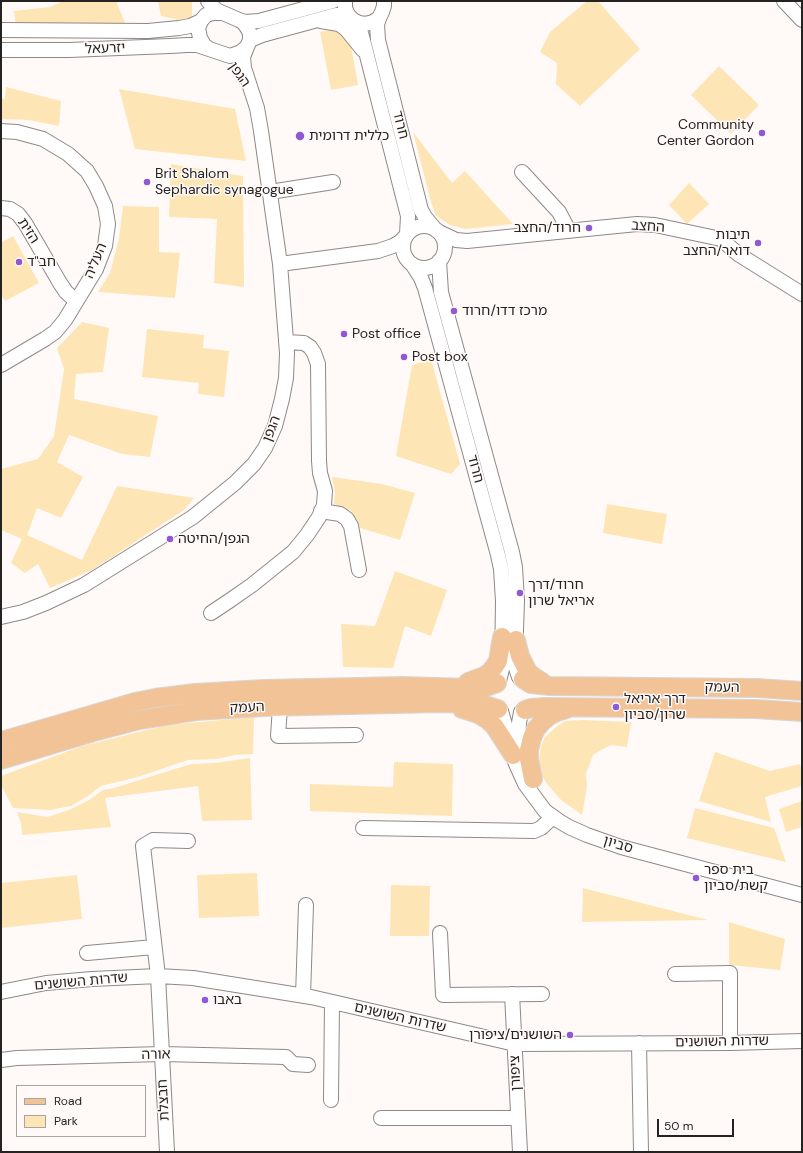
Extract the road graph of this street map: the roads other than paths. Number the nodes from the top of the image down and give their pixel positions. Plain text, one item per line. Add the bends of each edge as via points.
1 (202, 1) edge
2 (208, 1) edge
3 (333, 1) edge
4 (345, 1) edge
5 (396, 1) edge
6 (784, 1) edge
7 (382, 10) edge
8 (233, 17) junction
9 (351, 18) junction
10 (202, 20) junction
11 (802, 20) edge
12 (315, 21) junction
13 (1, 30) edge
14 (248, 43) junction
15 (209, 49) junction
16 (1, 50) edge
17 (225, 56) junction
18 (368, 58) junction
19 (253, 96) junction
20 (1, 130) edge
21 (522, 172) dead end
22 (334, 182) dead end
23 (270, 192) junction
24 (1, 208) edge
25 (436, 230) junction
26 (569, 231) junction
27 (406, 235) junction
28 (476, 240) junction
29 (378, 251) junction
30 (441, 259) junction
31 (410, 262) junction
32 (280, 264) junction
33 (802, 294) edge
34 (76, 301) junction
35 (286, 342) junction
36 (1, 365) edge
37 (321, 511) junction
38 (359, 570) dead end
39 (211, 613) dead end
40 (1, 617) edge
41 (509, 639) junction
42 (521, 678) junction
43 (498, 682) junction
44 (550, 686) junction
45 (451, 687) junction
46 (802, 691) edge
47 (438, 703) junction
48 (280, 707) junction
49 (575, 707) junction
50 (500, 710) junction
51 (523, 711) junction
52 (802, 712) edge
53 (356, 735) dead end
54 (1, 741) edge
55 (513, 755) junction
56 (1, 760) edge
57 (533, 779) junction
58 (553, 816) junction
59 (363, 828) dead end
60 (188, 841) dead end
61 (802, 886) edge
62 (802, 895) edge
63 (306, 905) dead end
64 (440, 933) dead end
65 (154, 947) junction
66 (87, 953) dead end
67 (675, 974) dead end
68 (158, 976) junction
69 (1, 992) edge
70 (512, 994) junction
71 (542, 994) dead end
72 (303, 996) junction
73 (332, 1002) junction
74 (802, 1041) edge
75 (639, 1043) junction
76 (730, 1043) junction
77 (514, 1044) junction
78 (162, 1054) junction
79 (1, 1060) edge
80 (308, 1065) dead end
81 (331, 1100) dead end
82 (381, 1118) dead end
83 (518, 1118) junction
84 (167, 1152) edge
85 (520, 1152) edge
86 (641, 1152) edge

1 - 10 street
2 - 8 street via 216,10
3 - 8 street via 259,21 245,22
4 - 9 street, חרוד
5 - 7 street
6 - 11 street
7 - 9 street via 373,22 359,23
7 - 25 street, חרוד via 377,24 378,40 421,210
8 - 10 street via 213,13 206,15
8 - 14 street via 243,22 248,29
9 - 12 street via 336,15
9 - 18 street, חרוד via 362,34
10 - 13 street, יזרעאל via 190,26 148,31
10 - 15 street via 198,28 200,38
12 - 14 street via 262,35
12 - 18 street via 339,24 359,44
14 - 17 street via 241,52
14 - 19 street, הגפן via 243,58
15 - 16 street, יזרעאל via 187,45
15 - 17 street
17 - 19 street, הגפן via 247,83
18 - 27 street, חרוד via 408,216
19 - 23 street, הגפן via 258,108
20 - 34 street, העליה via 44,139 68,154 86,171 105,206 108,224 105,246 96,269
21 - 26 street via 559,212
22 - 23 street
23 - 32 street, הגפן
24 - 34 street, הזית via 10,209 18,214 66,292
25 - 27 street via 431,227 416,227
25 - 28 street, החצב via 456,240
25 - 30 street via 442,237 445,249
26 - 28 street, החצב
26 - 33 street, החצב via 637,224 655,225 721,239 738,254
27 - 29 street via 400,242
27 - 31 street via 403,250
28 - 30 street, החצב via 465,242 450,250
29 - 31 street via 392,253
29 - 32 street
30 - 31 street via 432,266 423,268 416,267
30 - 41 street, חרוד via 440,292 515,567 517,595
31 - 41 street, חרוד via 421,278 426,294 498,555
32 - 35 street, הגפן
34 - 36 street, העליה via 55,332 41,343
35 - 37 street via 304,343 310,347 318,364 319,461 325,491
35 - 40 street, הגפן via 286,378 275,426 254,464 235,483 193,517 84,585 23,612
37 - 38 street via 340,514 347,519 351,526
37 - 39 street via 293,552 252,585
41 - 42 street, חרוד
41 - 43 street, חרוד
41 - 44 main road via 528,672
41 - 45 main road via 490,672
42 - 43 main road via 509,676
42 - 44 main road, העמק via 531,684
42 - 51 main road via 527,683 531,694 528,706
43 - 45 main road, העמק via 486,687
43 - 50 main road via 494,688 493,699
44 - 46 main road, העמק via 757,688
45 - 54 main road, העמק via 271,689 194,693 135,702
47 - 48 main road, העמק
47 - 50 main road, העמק via 482,704
47 - 55 main road via 470,711 488,720
48 - 53 street via 278,736
48 - 56 main road, העמק via 196,711 158,716
49 - 51 main road, העמק via 546,706
49 - 52 main road, העמק
49 - 57 main road via 549,716 536,730 529,750
50 - 51 main road via 511,715
50 - 55 street, סביון
51 - 57 street, סביון via 518,741
55 - 58 street, סביון via 525,784 545,811
57 - 61 street, סביון via 551,804 573,820 590,827 624,839
58 - 59 street via 534,831
58 - 62 street, סביון via 569,827 621,847
60 - 65 street, חבצלת via 153,840 143,846
63 - 72 street
64 - 70 street via 443,995
65 - 66 street
65 - 68 street, חבצלת
67 - 76 street via 730,972
68 - 69 street, שדרות השושנים via 46,983
68 - 72 street, שדרות השושנים via 193,978
68 - 78 street, חבצלת
70 - 71 street
70 - 77 street, ציפורן
72 - 73 street, שדרות השושנים
73 - 77 street, שדרות השושנים
73 - 81 street
74 - 76 street, שדרות השושנים
75 - 76 street, שדרות השושנים
75 - 77 street, שדרות השושנים
75 - 86 street
77 - 83 street, ציפורן
78 - 79 street, אורה
78 - 80 street, אורה via 286,1057 293,1064
78 - 84 street, חבצלת
82 - 83 street
83 - 85 street, ציפורן

